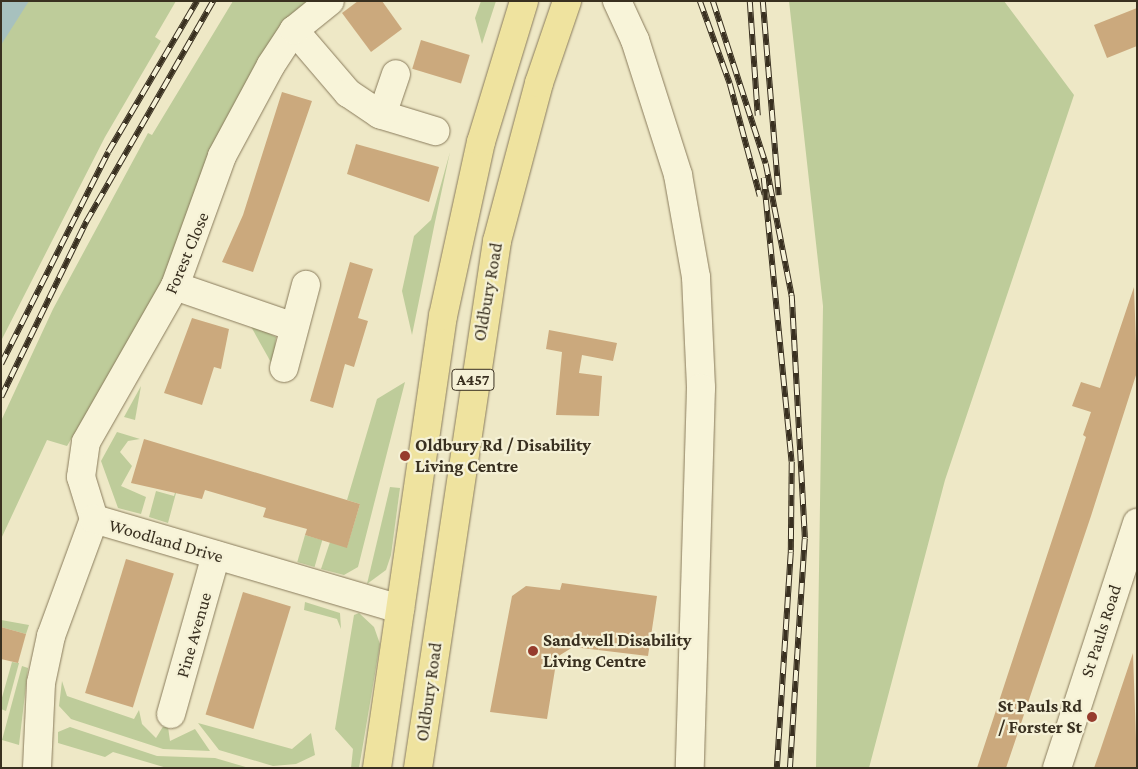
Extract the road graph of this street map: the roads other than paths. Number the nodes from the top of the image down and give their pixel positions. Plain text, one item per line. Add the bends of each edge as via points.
1 (330, 1) edge
2 (524, 1) edge
3 (567, 1) edge
4 (617, 1) edge
5 (294, 30) junction
6 (396, 74) dead end
7 (382, 115) junction
8 (435, 131) dead end
9 (306, 285) dead end
10 (175, 286) junction
11 (294, 327) junction
12 (284, 368) dead end
13 (94, 520) junction
14 (1136, 531) edge
15 (216, 555) junction
16 (400, 610) junction
17 (171, 714) dead end
18 (37, 768) edge
19 (377, 768) edge
20 (418, 768) edge
21 (690, 768) edge
22 (1057, 768) edge

1 - 5 street, Forest Close
2 - 16 main road, A457 via 461,221
3 - 20 main road, Oldbury Road / A457 via 539,83 497,241
4 - 21 street via 635,40 678,175 696,277 702,388
5 - 7 street via 348,93
5 - 10 street, Forest Close via 222,156
6 - 7 street
7 - 8 street
9 - 11 street
10 - 11 street
10 - 13 street, Forest Close via 86,442 81,476
11 - 12 street
13 - 15 street, Woodland Drive
13 - 18 street, Woodland Drive via 51,636 40,683
14 - 22 street, St Pauls Road
15 - 16 street, Woodland Drive
15 - 17 street, Pine Avenue
16 - 19 main road, A457

